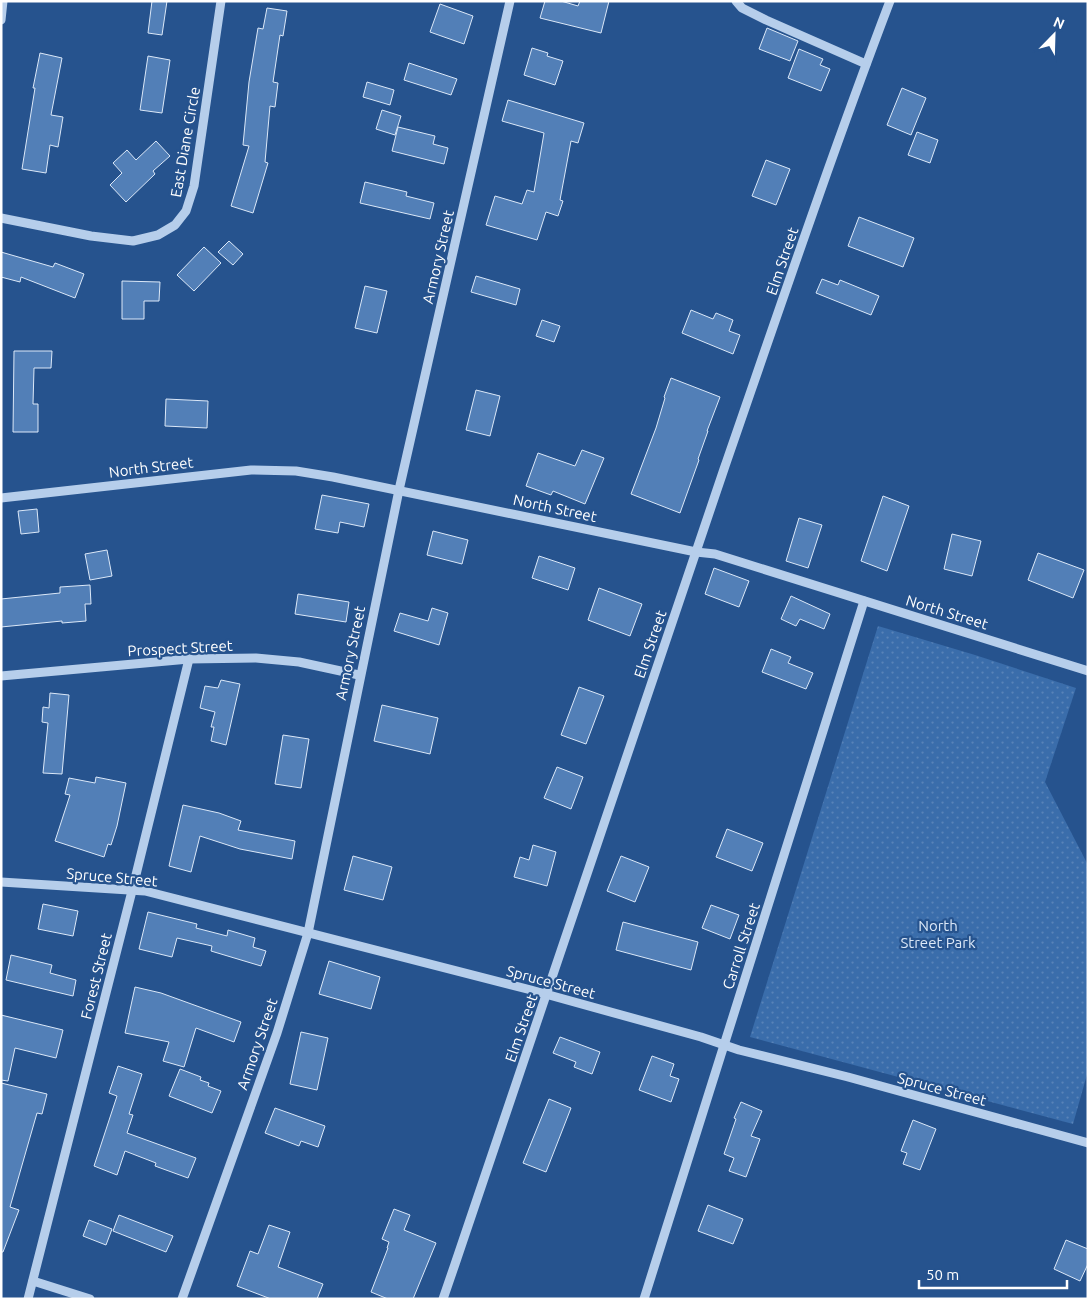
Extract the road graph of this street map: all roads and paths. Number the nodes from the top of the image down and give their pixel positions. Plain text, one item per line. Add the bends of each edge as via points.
1 (3, 1) edge
2 (221, 1) edge
3 (510, 1) edge
4 (736, 1) edge
5 (890, 1) edge
6 (1, 20) edge
7 (866, 64) junction
8 (1, 218) edge
9 (399, 490) junction
10 (1, 498) edge
11 (696, 552) junction
12 (864, 601) junction
13 (189, 659) junction
14 (1088, 671) edge
15 (359, 675) junction
16 (1, 676) edge
17 (1, 882) edge
18 (132, 891) junction
19 (308, 933) junction
20 (548, 994) junction
21 (724, 1044) junction
22 (1088, 1144) edge
23 (33, 1281) junction
24 (28, 1299) edge
25 (90, 1299) edge
26 (182, 1299) edge
27 (443, 1299) edge
28 (644, 1299) edge

1 - 6 street
2 - 8 street, East Diane Circle via 194,186 186,211 175,226 158,235 133,241
3 - 9 street, Armory Street
4 - 7 street via 742,8 766,20
5 - 7 street, Elm Street
7 - 11 street, Elm Street
9 - 10 street, North Street via 296,472 251,470
9 - 11 street, North Street
9 - 15 street, Armory Street
11 - 12 street, North Street via 715,554
11 - 20 street, Elm Street
12 - 14 street, North Street
12 - 21 street, Carroll Street
13 - 15 street, Prospect Street via 256,658 299,662
13 - 16 street, Prospect Street
13 - 18 street, Forest Street
15 - 19 street, Armory Street
17 - 18 street, Spruce Street
18 - 19 street, Spruce Street via 145,891
18 - 23 street, Forest Street
19 - 20 street, Spruce Street
19 - 26 street, Armory Street via 277,1033
20 - 21 street, Spruce Street
20 - 27 street, Elm Street
21 - 22 street, Spruce Street
21 - 28 street, Carroll Street
23 - 24 street, Forest Street
23 - 25 street

